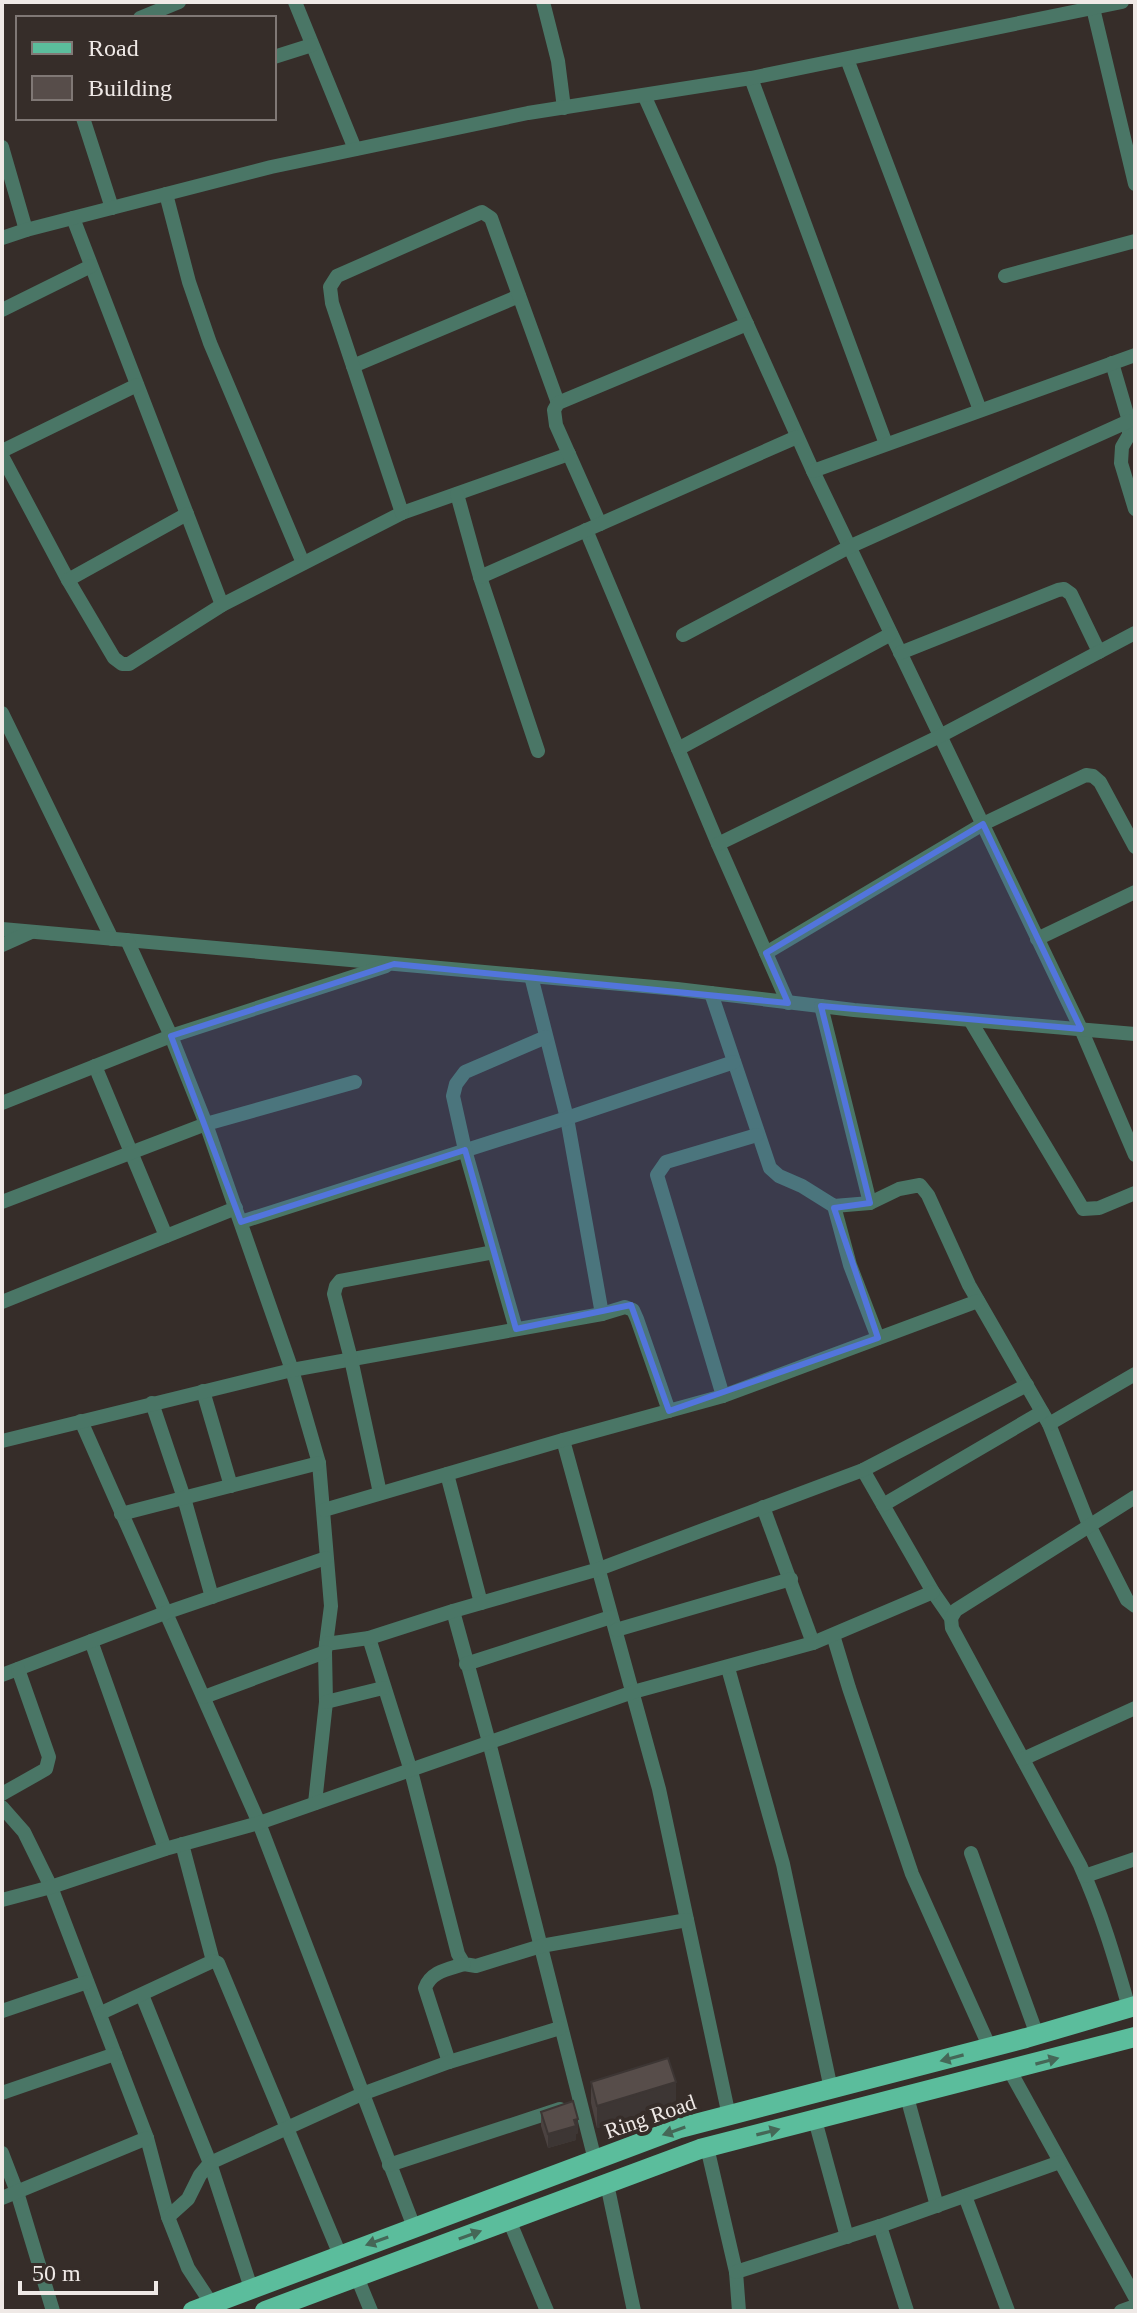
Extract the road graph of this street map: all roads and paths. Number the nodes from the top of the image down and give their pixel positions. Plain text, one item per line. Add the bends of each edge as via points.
1 (179, 2) edge
2 (295, 2) edge
3 (543, 2) edge
4 (1122, 2) edge
5 (1093, 8) junction
6 (145, 16) edge
7 (312, 45) junction
8 (276, 56) edge
9 (847, 59) junction
10 (751, 78) junction
11 (644, 95) junction
12 (564, 108) junction
13 (84, 120) edge
14 (2, 147) edge
15 (355, 149) junction
16 (1135, 184) edge
17 (166, 194) junction
18 (112, 208) junction
19 (73, 218) junction
20 (26, 230) junction
21 (2, 238) edge
22 (1135, 241) edge
23 (91, 266) junction
24 (1005, 276) dead end
25 (519, 296) junction
26 (2, 310) edge
27 (747, 324) junction
28 (1135, 355) edge
29 (1112, 363) junction
30 (353, 366) junction
31 (137, 385) junction
32 (558, 403) junction
33 (980, 410) junction
34 (1129, 421) junction
35 (797, 437) junction
36 (886, 444) junction
37 (2, 454) edge
38 (569, 454) junction
39 (813, 471) junction
40 (457, 494) junction
41 (1135, 509) edge
42 (402, 513) junction
43 (187, 514) junction
44 (593, 527) junction
45 (849, 547) junction
46 (303, 563) junction
47 (480, 577) junction
48 (68, 580) junction
49 (222, 605) junction
50 (1135, 633) edge
51 (891, 634) junction
52 (683, 635) dead end
53 (1099, 652) junction
54 (900, 653) junction
55 (3, 715) edge
56 (940, 736) junction
57 (678, 749) junction
58 (538, 751) dead end
59 (983, 824) junction
60 (718, 844) junction
61 (1135, 847) edge
62 (1135, 892) edge
63 (2, 929) edge
64 (32, 932) junction
65 (1037, 939) junction
66 (120, 940) junction
67 (2, 945) edge
68 (766, 953) junction
69 (394, 964) junction
70 (531, 976) junction
71 (711, 993) junction
72 (788, 1003) junction
73 (821, 1006) junction
74 (970, 1020) junction
75 (1081, 1029) junction
76 (1135, 1034) edge
77 (171, 1036) junction
78 (546, 1037) junction
79 (734, 1062) junction
80 (95, 1066) junction
81 (355, 1082) dead end
82 (2, 1103) edge
83 (567, 1118) junction
84 (206, 1124) junction
85 (757, 1135) junction
86 (465, 1150) junction
87 (130, 1153) junction
88 (1135, 1155) edge
89 (1135, 1193) edge
90 (2, 1202) edge
91 (870, 1203) junction
92 (834, 1206) junction
93 (239, 1215) junction
94 (166, 1236) junction
95 (494, 1252) junction
96 (978, 1301) junction
97 (2, 1302) edge
98 (602, 1314) junction
99 (516, 1329) junction
100 (878, 1338) junction
101 (351, 1359) junction
102 (292, 1370) junction
103 (1135, 1374) edge
104 (1027, 1385) junction
105 (203, 1391) junction
106 (723, 1396) junction
107 (152, 1403) junction
108 (669, 1411) junction
109 (1046, 1418) junction
110 (81, 1421) junction
111 (563, 1440) junction
112 (2, 1441) edge
113 (319, 1463) junction
114 (863, 1470) junction
115 (447, 1474) junction
116 (231, 1486) junction
117 (380, 1493) junction
118 (1135, 1497) edge
119 (184, 1498) junction
120 (883, 1505) junction
121 (763, 1507) junction
122 (324, 1510) junction
123 (121, 1514) junction
124 (1089, 1525) junction
125 (326, 1558) junction
126 (599, 1569) junction
127 (791, 1579) junction
128 (933, 1592) junction
129 (212, 1597) junction
130 (481, 1603) junction
131 (1135, 1606) edge
132 (453, 1611) junction
133 (165, 1613) junction
134 (951, 1618) junction
135 (614, 1624) junction
136 (833, 1635) junction
137 (369, 1638) junction
138 (91, 1641) junction
139 (813, 1643) junction
140 (326, 1648) junction
141 (466, 1664) junction
142 (728, 1668) junction
143 (18, 1669) junction
144 (2, 1675) edge
145 (383, 1688) junction
146 (633, 1692) junction
147 (204, 1697) junction
148 (326, 1702) junction
149 (1135, 1708) edge
150 (489, 1742) junction
151 (1023, 1759) junction
152 (411, 1771) junction
153 (2, 1794) edge
154 (315, 1803) junction
155 (2, 1807) edge
156 (259, 1823) junction
157 (182, 1844) junction
158 (165, 1849) junction
159 (971, 1853) dead end
160 (1135, 1859) edge
161 (1085, 1876) junction
162 (51, 1887) junction
163 (2, 1900) edge
164 (687, 1920) junction
165 (541, 1946) junction
166 (213, 1961) junction
167 (464, 1964) junction
168 (87, 1982) junction
169 (142, 1995) junction
170 (1132, 2007) edge
171 (2, 2011) edge
172 (101, 2013) junction
173 (560, 2028) junction
174 (1037, 2035) junction
175 (1135, 2037) edge
176 (990, 2048) junction
177 (115, 2054) junction
178 (449, 2062) junction
179 (1010, 2071) junction
180 (831, 2089) junction
181 (2, 2093) edge
182 (362, 2094) junction
183 (907, 2097) junction
184 (580, 2103) junction
185 (729, 2116) junction
186 (815, 2120) junction
187 (287, 2128) junction
188 (147, 2138) junction
189 (707, 2147) junction
190 (2, 2153) edge
191 (595, 2160) junction
192 (1060, 2162) junction
193 (210, 2163) junction
194 (389, 2165) junction
195 (607, 2184) junction
196 (17, 2192) junction
197 (965, 2196) junction
198 (2, 2198) edge
199 (937, 2206) junction
200 (168, 2217) junction
201 (509, 2220) junction
202 (880, 2226) junction
203 (414, 2227) junction
204 (847, 2237) junction
205 (340, 2255) junction
206 (736, 2272) junction
207 (357, 2277) junction
208 (251, 2288) junction
209 (1135, 2297) edge
210 (1135, 2306) edge
211 (202, 2307) edge
212 (53, 2311) edge
213 (265, 2311) edge
214 (371, 2311) edge
215 (547, 2311) edge
216 (634, 2311) edge
217 (739, 2311) edge
218 (907, 2311) edge
219 (1008, 2311) edge
220 (1121, 2311) edge

1 - 6 street
2 - 7 street
3 - 12 street
4 - 5 street
5 - 9 street
5 - 16 street
7 - 8 street
7 - 15 street
9 - 10 street
9 - 33 street
10 - 11 street
10 - 36 street
11 - 12 street
11 - 27 street
12 - 15 street
13 - 18 street
14 - 20 street
15 - 17 street
17 - 18 street
17 - 46 street via 210,343
18 - 19 street
19 - 20 street
19 - 23 street
20 - 21 street
22 - 24 street
23 - 26 street
23 - 31 street
25 - 30 street
25 - 30 street via 491,218 482,212 337,276 330,287 332,303
25 - 32 street
27 - 32 street
27 - 35 street
28 - 29 street
29 - 33 street
29 - 34 street
30 - 42 street
31 - 37 street
31 - 43 street
32 - 38 street via 556,425
33 - 36 street
34 - 41 street via 1121,463
34 - 45 street
35 - 39 street
35 - 44 street
36 - 39 street
37 - 48 street
38 - 40 street
38 - 44 street
39 - 45 street
40 - 42 street
40 - 47 street
42 - 46 street
43 - 48 street
43 - 49 street
44 - 47 street
44 - 57 street
45 - 51 street
45 - 52 street
46 - 49 street
47 - 58 street
48 - 49 street via 122,664
50 - 53 street
51 - 54 street
51 - 57 street
53 - 54 street via 1064,589
53 - 56 street
54 - 56 street
55 - 66 street via 57,828
56 - 59 street
56 - 60 street
57 - 60 street
59 - 61 street via 1076,778 1093,776
59 - 65 street
59 - 68 street
60 - 68 street
62 - 65 street
63 - 64 street
64 - 66 street
64 - 67 street
65 - 75 street
66 - 69 street
66 - 77 street
68 - 72 street
69 - 70 street
69 - 77 street
70 - 71 street
70 - 78 street
71 - 72 street
71 - 79 street
72 - 73 street
73 - 74 street
73 - 91 street
74 - 75 street
74 - 89 street via 1083,1209
75 - 76 street
75 - 88 street
77 - 80 street
77 - 84 street
78 - 83 street
78 - 86 street via 465,1072 456,1084 453,1096
79 - 83 street
79 - 85 street
80 - 82 street
80 - 87 street
81 - 84 street
83 - 86 street
83 - 98 street
84 - 87 street
84 - 93 street
85 - 92 street via 770,1168
85 - 106 street via 666,1162 657,1175
86 - 93 street
86 - 95 street
87 - 90 street
87 - 94 street
91 - 92 street
91 - 96 street via 920,1185
92 - 100 street
93 - 94 street
93 - 102 street
94 - 97 street
95 - 99 street
95 - 101 street via 340,1281 334,1294
96 - 100 street
96 - 104 street
98 - 99 street
98 - 108 street via 633,1310
99 - 101 street
100 - 106 street
101 - 102 street
101 - 117 street
102 - 105 street
102 - 113 street
103 - 109 street
104 - 109 street
104 - 114 street
105 - 107 street
105 - 116 street
106 - 108 street
107 - 110 street
107 - 119 street
108 - 111 street
109 - 120 street
109 - 124 street
110 - 112 street
110 - 123 street
111 - 115 street
111 - 126 street
113 - 116 street
113 - 122 street
114 - 120 street
114 - 121 street
115 - 117 street
115 - 130 street
116 - 119 street
117 - 122 street
118 - 124 street
119 - 123 street
119 - 129 street
120 - 128 street
121 - 126 street
121 - 127 street
122 - 125 street
123 - 133 street
124 - 131 street
124 - 134 street
125 - 129 street
125 - 140 street via 331,1606
126 - 130 street
126 - 135 street
127 - 135 street
127 - 139 street
128 - 134 street
128 - 136 street
129 - 133 street
130 - 132 street
132 - 137 street
132 - 141 street
133 - 138 street
133 - 147 street
134 - 151 street
135 - 141 street
135 - 146 street
136 - 139 street
136 - 176 street via 912,1874
137 - 140 street
137 - 145 street
138 - 143 street
138 - 158 street
139 - 142 street
140 - 147 street
140 - 148 street
141 - 150 street
142 - 146 street
142 - 180 street via 783,1864
143 - 144 street
143 - 153 street via 49,1757 46,1769
145 - 148 street
145 - 152 street
146 - 150 street
146 - 164 street
147 - 156 street
148 - 154 street
149 - 151 street
150 - 152 street
150 - 165 street
151 - 161 street
152 - 154 street
152 - 167 street
154 - 156 street
155 - 162 street via 24,1832
156 - 157 street
156 - 182 street
157 - 158 street
157 - 166 street
158 - 162 street
159 - 174 street
160 - 161 street
161 - 170 street
162 - 163 street
162 - 168 street
164 - 165 street
164 - 185 street
165 - 167 street via 476,1966
165 - 173 street
166 - 169 street
166 - 187 street via 222,1968
167 - 178 street via 435,1974 425,1988
168 - 171 street
168 - 172 street
169 - 172 street
169 - 193 street
170 - 174 main road, Ring Road
172 - 177 street
173 - 178 street
173 - 184 street
174 - 176 main road, Ring Road
179 -> 175 main road
176 -> 180 main road, Ring Road
177 - 181 street
177 - 188 street
178 - 182 street
179 - 183 main road
179 - 192 street
180 - 185 main road, Ring Road
182 - 187 street
182 - 194 street
183 - 186 main road
183 - 199 street
184 - 191 street
184 - 194 street
185 -> 191 main road, Ring Road
189 -> 186 main road
186 - 204 street
187 - 193 street
187 - 205 street
188 - 196 street
188 - 200 street
189 - 195 main road
189 - 206 street
190 - 196 street
191 - 203 main road, Ring Road
192 - 197 street
192 - 209 street
193 - 200 street via 188,2199
193 - 208 street
194 - 203 street
195 - 201 main road
195 - 216 street
196 - 198 street
196 - 212 street
197 - 199 street
197 - 219 street
199 - 202 street
200 - 211 street
207 -> 201 main road
201 - 215 street
202 - 204 street
202 - 218 street
203 -> 205 main road, Ring Road
204 - 206 street
205 - 208 main road, Ring Road
206 - 217 street
207 - 213 main road
207 - 214 street
208 - 211 main road, Ring Road
210 - 220 street

